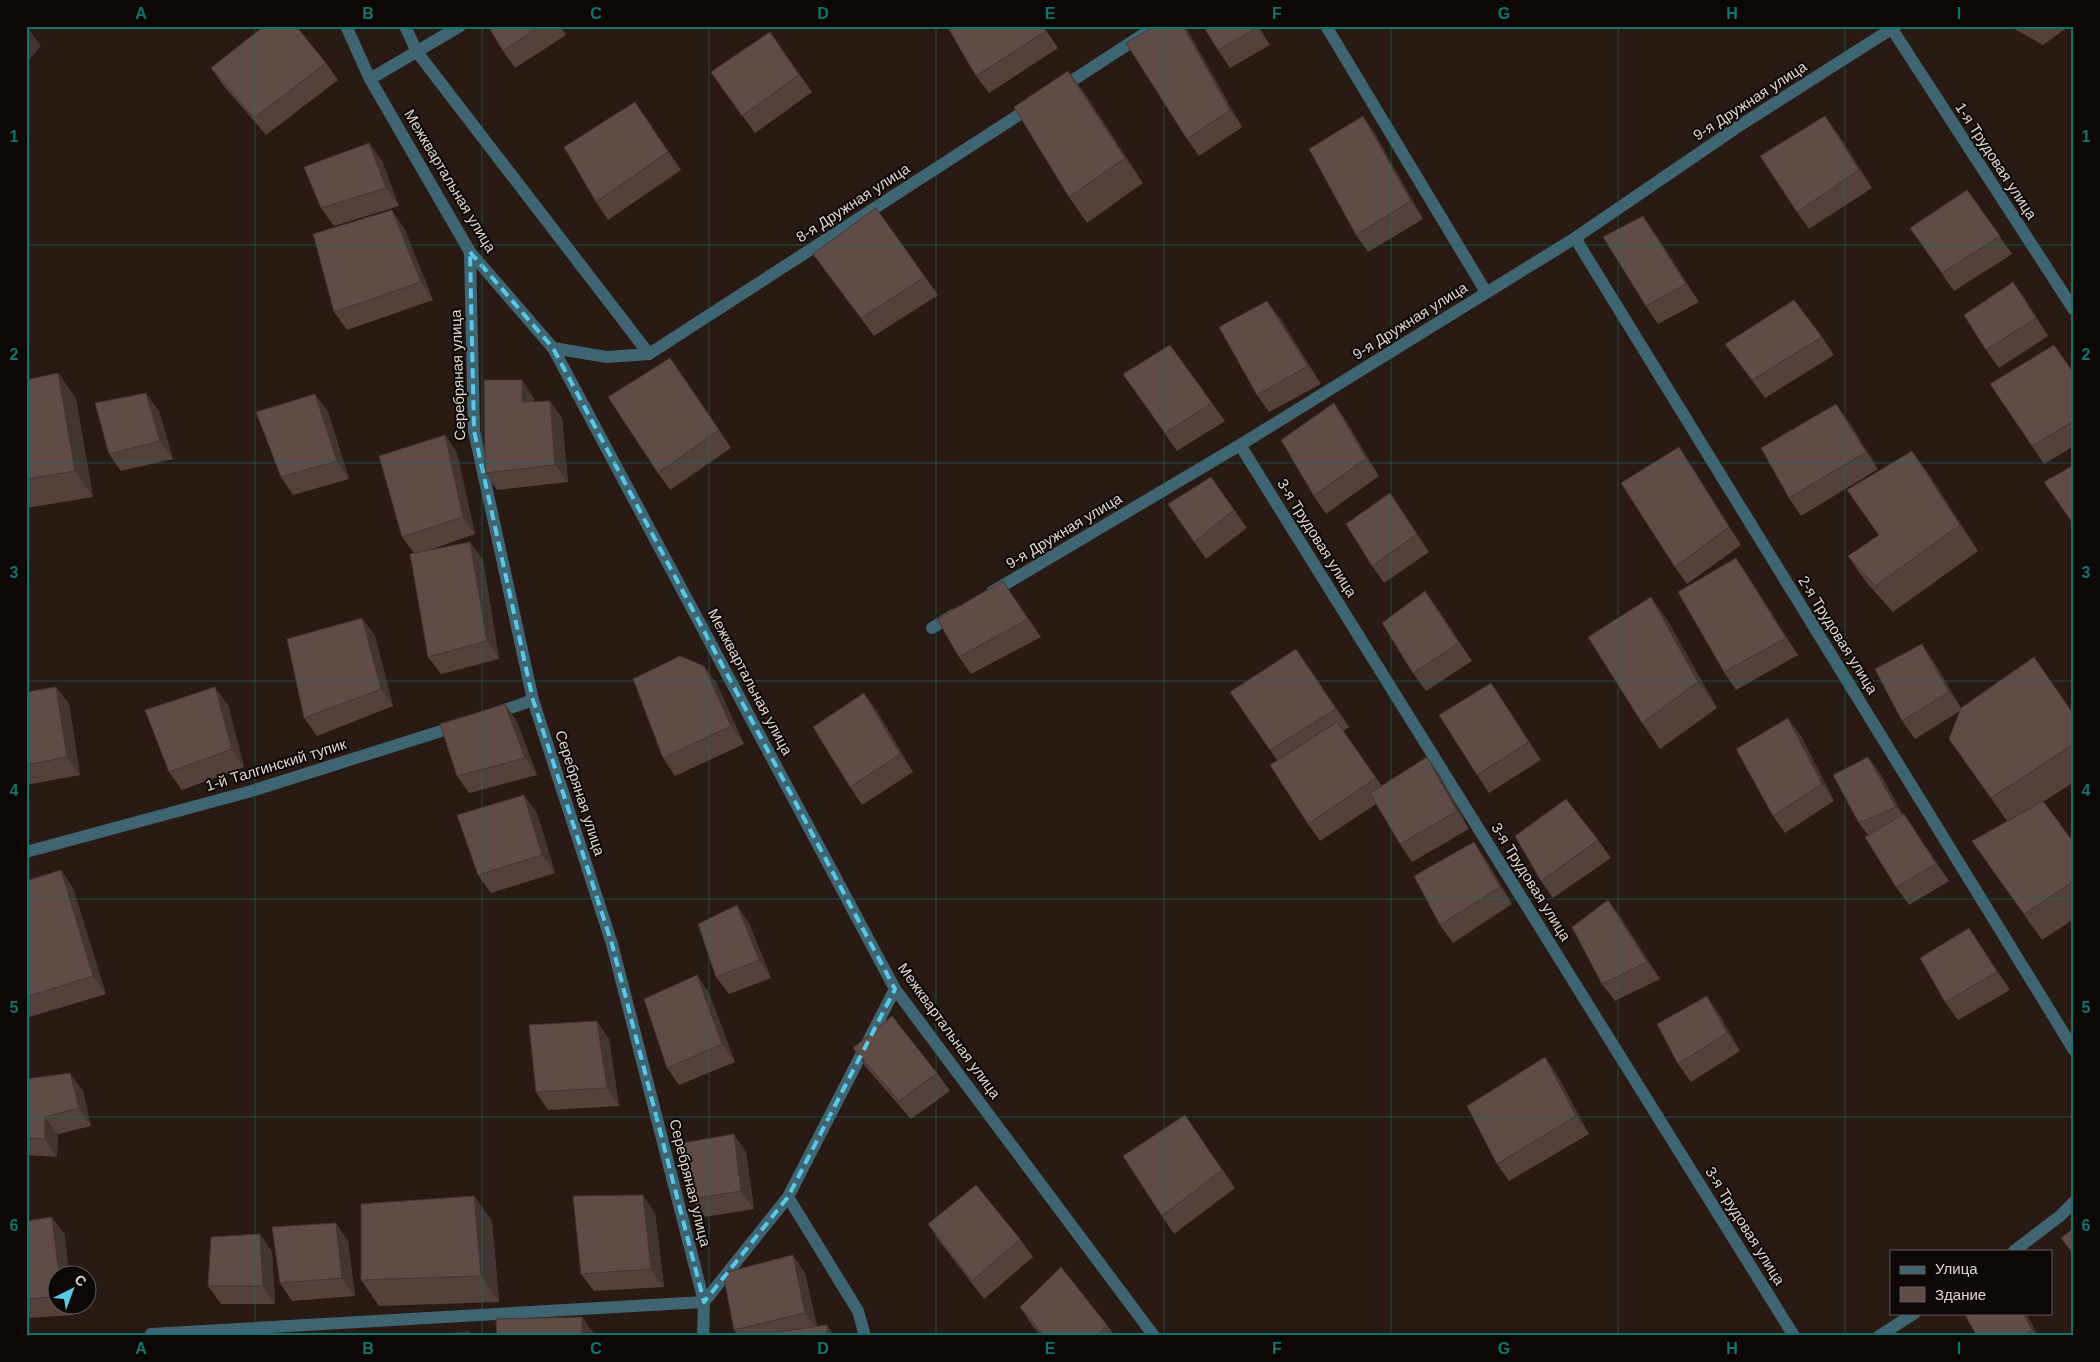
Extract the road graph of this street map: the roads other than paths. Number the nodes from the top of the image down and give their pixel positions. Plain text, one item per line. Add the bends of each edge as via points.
1 (346, 26) edge
2 (405, 26) edge
3 (460, 26) edge
4 (1156, 26) edge
5 (1326, 26) edge
6 (1894, 28) edge
7 (417, 52) junction
8 (370, 79) junction
9 (1575, 238) junction
10 (470, 252) junction
11 (1486, 292) junction
12 (2074, 310) edge
13 (553, 348) junction
14 (649, 354) junction
15 (1240, 445) junction
16 (983, 598) edge
17 (966, 608) edge
18 (932, 628) dead end
19 (533, 700) junction
20 (26, 852) edge
21 (894, 989) junction
22 (2074, 1050) edge
23 (788, 1197) junction
24 (2074, 1202) edge
25 (2015, 1250) edge
26 (704, 1302) junction
27 (1913, 1314) edge
28 (151, 1334) dead end
29 (703, 1336) edge
30 (865, 1336) edge
31 (1154, 1336) edge
32 (1794, 1336) edge
33 (1879, 1336) edge

1 - 8 street, Межквартальная улица
2 - 7 street
3 - 7 street
4 - 14 street, 8-я Дружная улица
5 - 11 street
6 - 9 street, 9-я Дружная улица via 1736,128
6 - 12 street, 1-я Трудовая улица
7 - 8 street
7 - 14 street
8 - 10 street, Межквартальная улица
9 - 11 street, 9-я Дружная улица
9 - 22 street, 2-я Трудовая улица
10 - 13 street, Межквартальная улица
10 - 19 street, Серебряная улица via 474,431
11 - 15 street, 9-я Дружная улица
13 - 14 street, 8-я Дружная улица via 607,357
13 - 21 street, Межквартальная улица
15 - 16 street, 9-я Дружная улица
15 - 32 street, 3-я Трудовая улица
17 - 18 street
19 - 20 street, 1-й Талгинский тупик via 248,792
19 - 26 street, Серебряная улица via 612,944
21 - 23 street
21 - 31 street, Межквартальная улица
23 - 26 street
23 - 30 street via 858,1311
24 - 25 street
26 - 28 street
26 - 29 street, Серебряная улица
27 - 33 street

